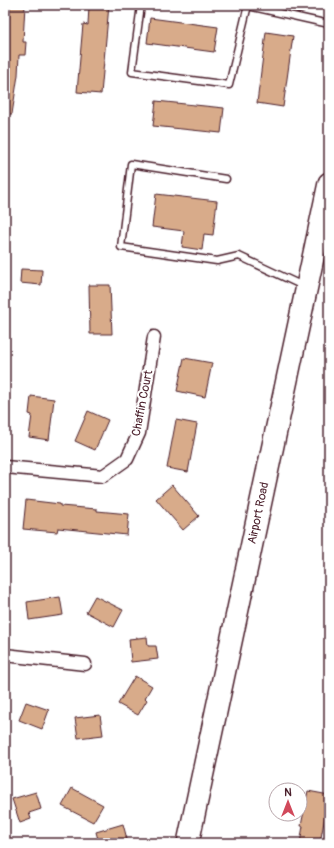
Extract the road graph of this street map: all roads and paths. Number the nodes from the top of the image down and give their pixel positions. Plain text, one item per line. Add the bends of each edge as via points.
1 (141, 5) edge
2 (248, 6) edge
3 (329, 24) edge
4 (226, 179) dead end
5 (329, 183) edge
6 (307, 287) junction
7 (154, 337) dead end
8 (5, 467) edge
9 (5, 655) edge
10 (86, 664) dead end
11 (188, 843) edge

1 - 2 lane via 132,72 229,86
2 - 3 lane
4 - 6 lane via 131,164 121,247 217,261 239,256
5 - 6 highway, Airport Road
6 - 11 highway, Airport Road
7 - 8 street, Chaffin Court via 139,433 127,459 103,476
9 - 10 street

